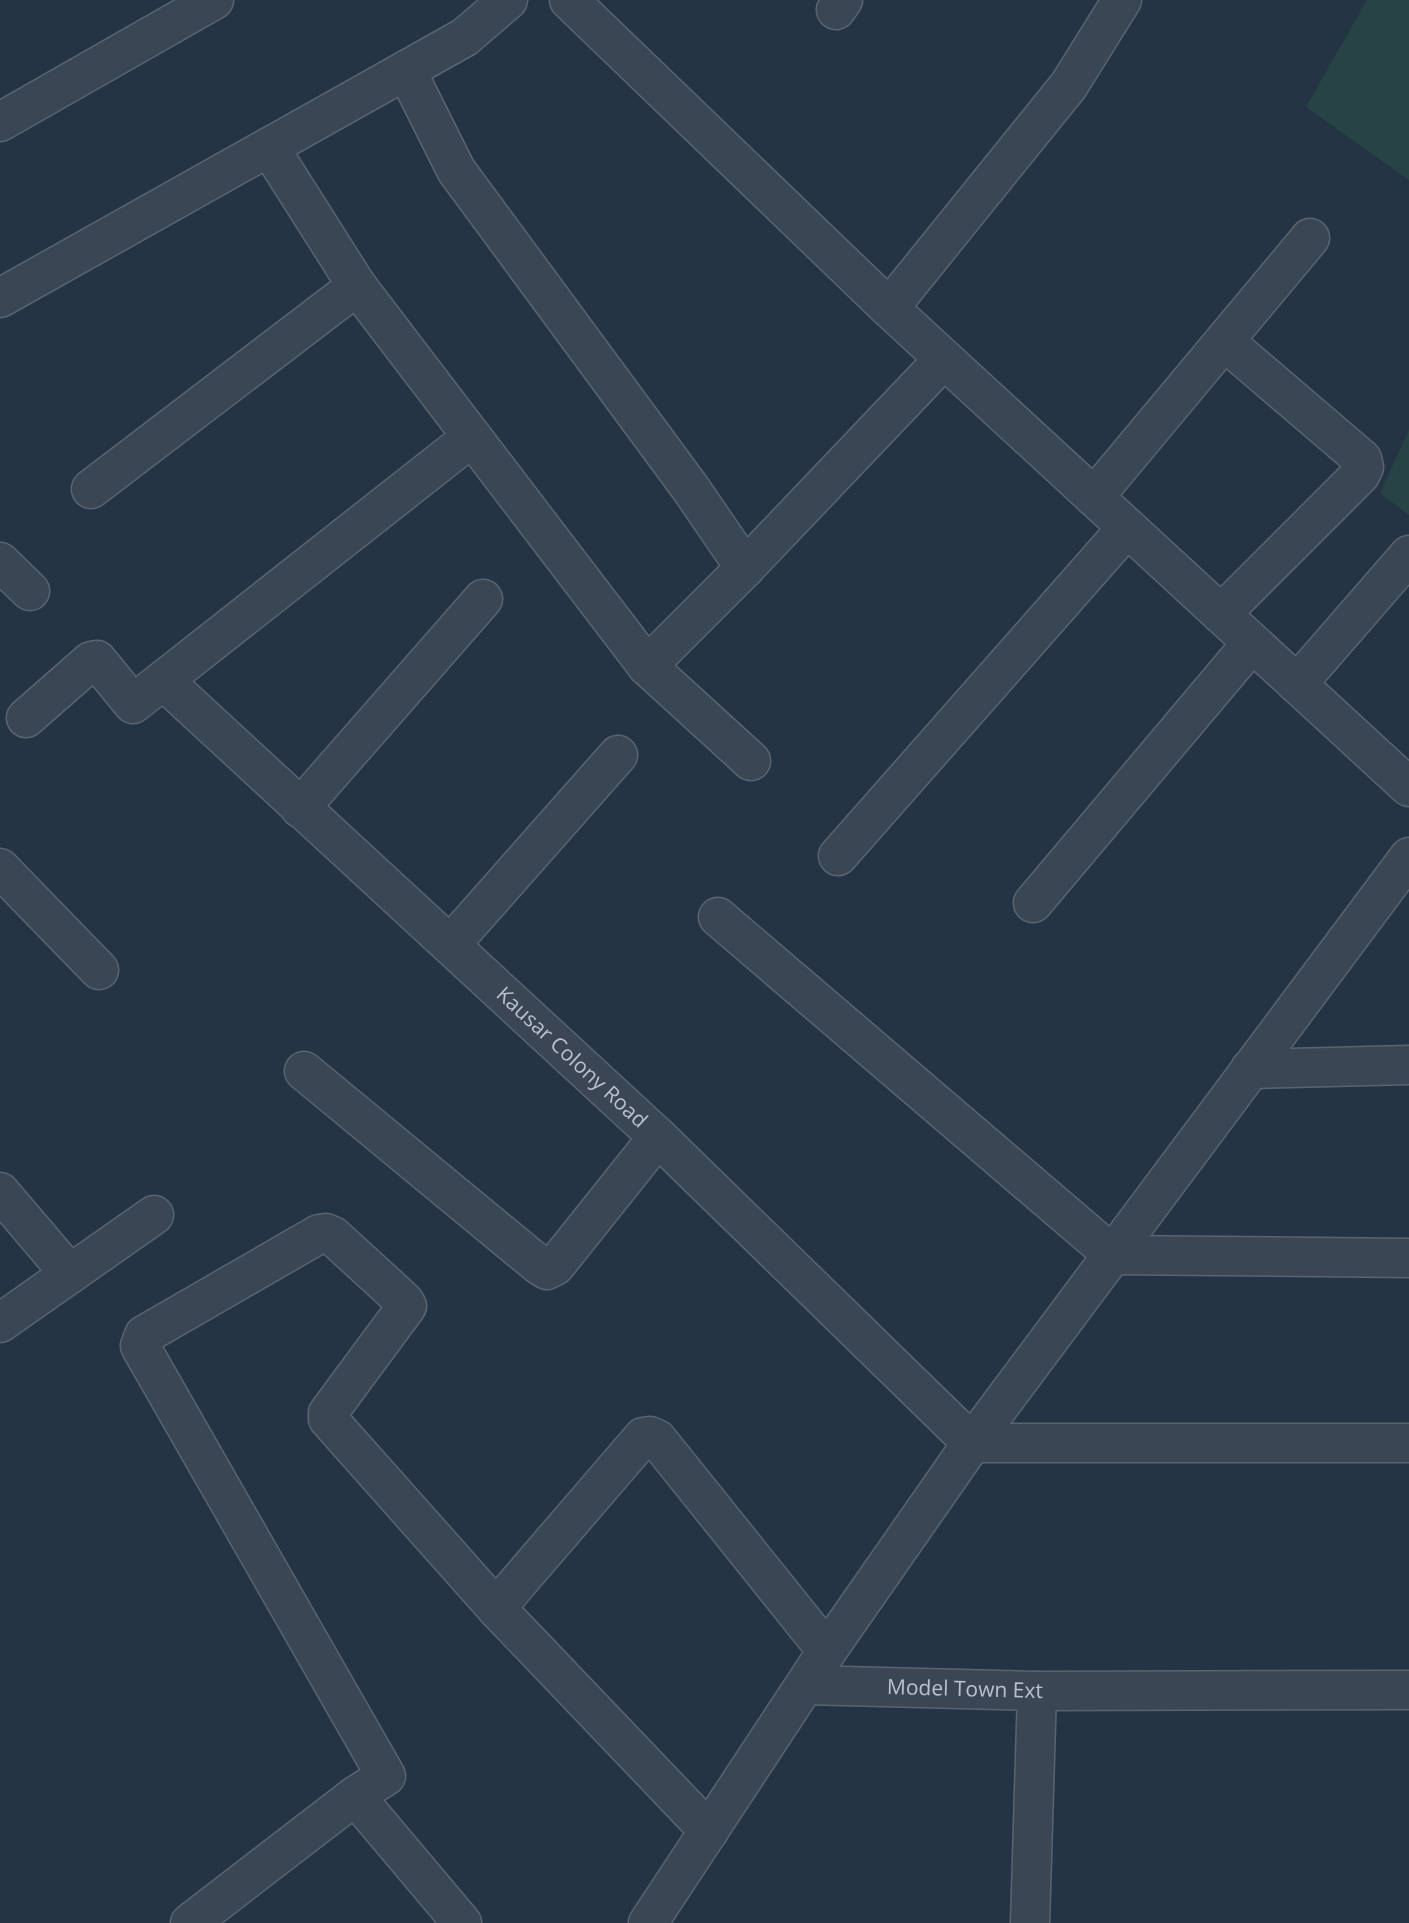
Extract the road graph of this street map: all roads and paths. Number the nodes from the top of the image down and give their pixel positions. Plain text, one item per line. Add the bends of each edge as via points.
1 (214, 0) edge
2 (508, 0) edge
3 (569, 0) edge
4 (1122, 0) edge
5 (406, 70) junction
6 (0, 122) edge
7 (269, 148) junction
8 (1310, 239) dead end
9 (358, 286) junction
10 (0, 298) edge
11 (889, 308) junction
12 (1224, 341) junction
13 (944, 359) junction
14 (472, 437) junction
15 (92, 489) dead end
16 (1094, 497) junction
17 (1127, 528) junction
18 (1409, 555) edge
19 (0, 562) edge
20 (745, 568) junction
21 (30, 591) dead end
22 (483, 598) dead end
23 (1221, 614) junction
24 (1252, 643) junction
25 (647, 666) junction
26 (164, 681) junction
27 (1297, 684) junction
28 (26, 718) dead end
29 (618, 755) dead end
30 (751, 761) dead end
31 (1409, 787) edge
32 (300, 808) junction
33 (838, 856) dead end
34 (1409, 857) edge
35 (0, 867) edge
36 (1033, 903) dead end
37 (718, 917) dead end
38 (452, 944) junction
39 (99, 970) dead end
40 (1409, 1065) edge
41 (1250, 1069) junction
42 (304, 1071) dead end
43 (658, 1137) junction
44 (0, 1192) edge
45 (154, 1214) dead end
46 (1113, 1255) junction
47 (1409, 1258) edge
48 (70, 1274) junction
49 (0, 1323) edge
50 (972, 1443) junction
51 (1409, 1443) edge
52 (496, 1608) junction
53 (827, 1651) junction
54 (806, 1685) junction
55 (1409, 1690) edge
56 (1037, 1691) junction
57 (355, 1796) junction
58 (709, 1832) junction
59 (190, 1923) edge
60 (462, 1923) edge
61 (648, 1923) edge
62 (1030, 1923) edge

1 - 6 street
2 - 5 street via 465,37
3 - 11 street
4 - 11 street via 1069,85
5 - 7 street
5 - 20 street via 456,170
7 - 9 street
7 - 10 street
8 - 12 street
9 - 14 street
9 - 15 street
11 - 13 street
12 - 16 street
12 - 23 street via 1362,459 1364,467
13 - 16 street
13 - 20 street
14 - 25 street
14 - 26 street
16 - 17 street
17 - 23 street
17 - 33 street
18 - 27 street
19 - 21 street
20 - 25 street
22 - 32 street
23 - 24 street
24 - 27 street
24 - 36 street
25 - 30 street
26 - 28 street via 133,704 97,660 91,661
26 - 32 street, Kausar Colony Road
27 - 31 street
29 - 38 street
32 - 38 street, Kausar Colony Road
34 - 41 street
35 - 39 street
37 - 46 street
38 - 43 street, Kausar Colony Road
40 - 41 street
41 - 46 street
42 - 43 street via 547,1269 555,1266
43 - 50 street, Kausar Colony Road
44 - 48 street
45 - 48 street
46 - 47 street
46 - 50 street
48 - 49 street
50 - 51 street
50 - 53 street
52 - 53 street via 643,1437 650,1436
52 - 57 street via 328,1419 407,1306 333,1236 319,1234 144,1335 140,1346 386,1776
52 - 58 street
53 - 54 street
54 - 56 street, Model Town Ext
54 - 58 street
55 - 56 street, Model Town Ext
56 - 62 street
57 - 59 street
57 - 60 street
58 - 61 street

